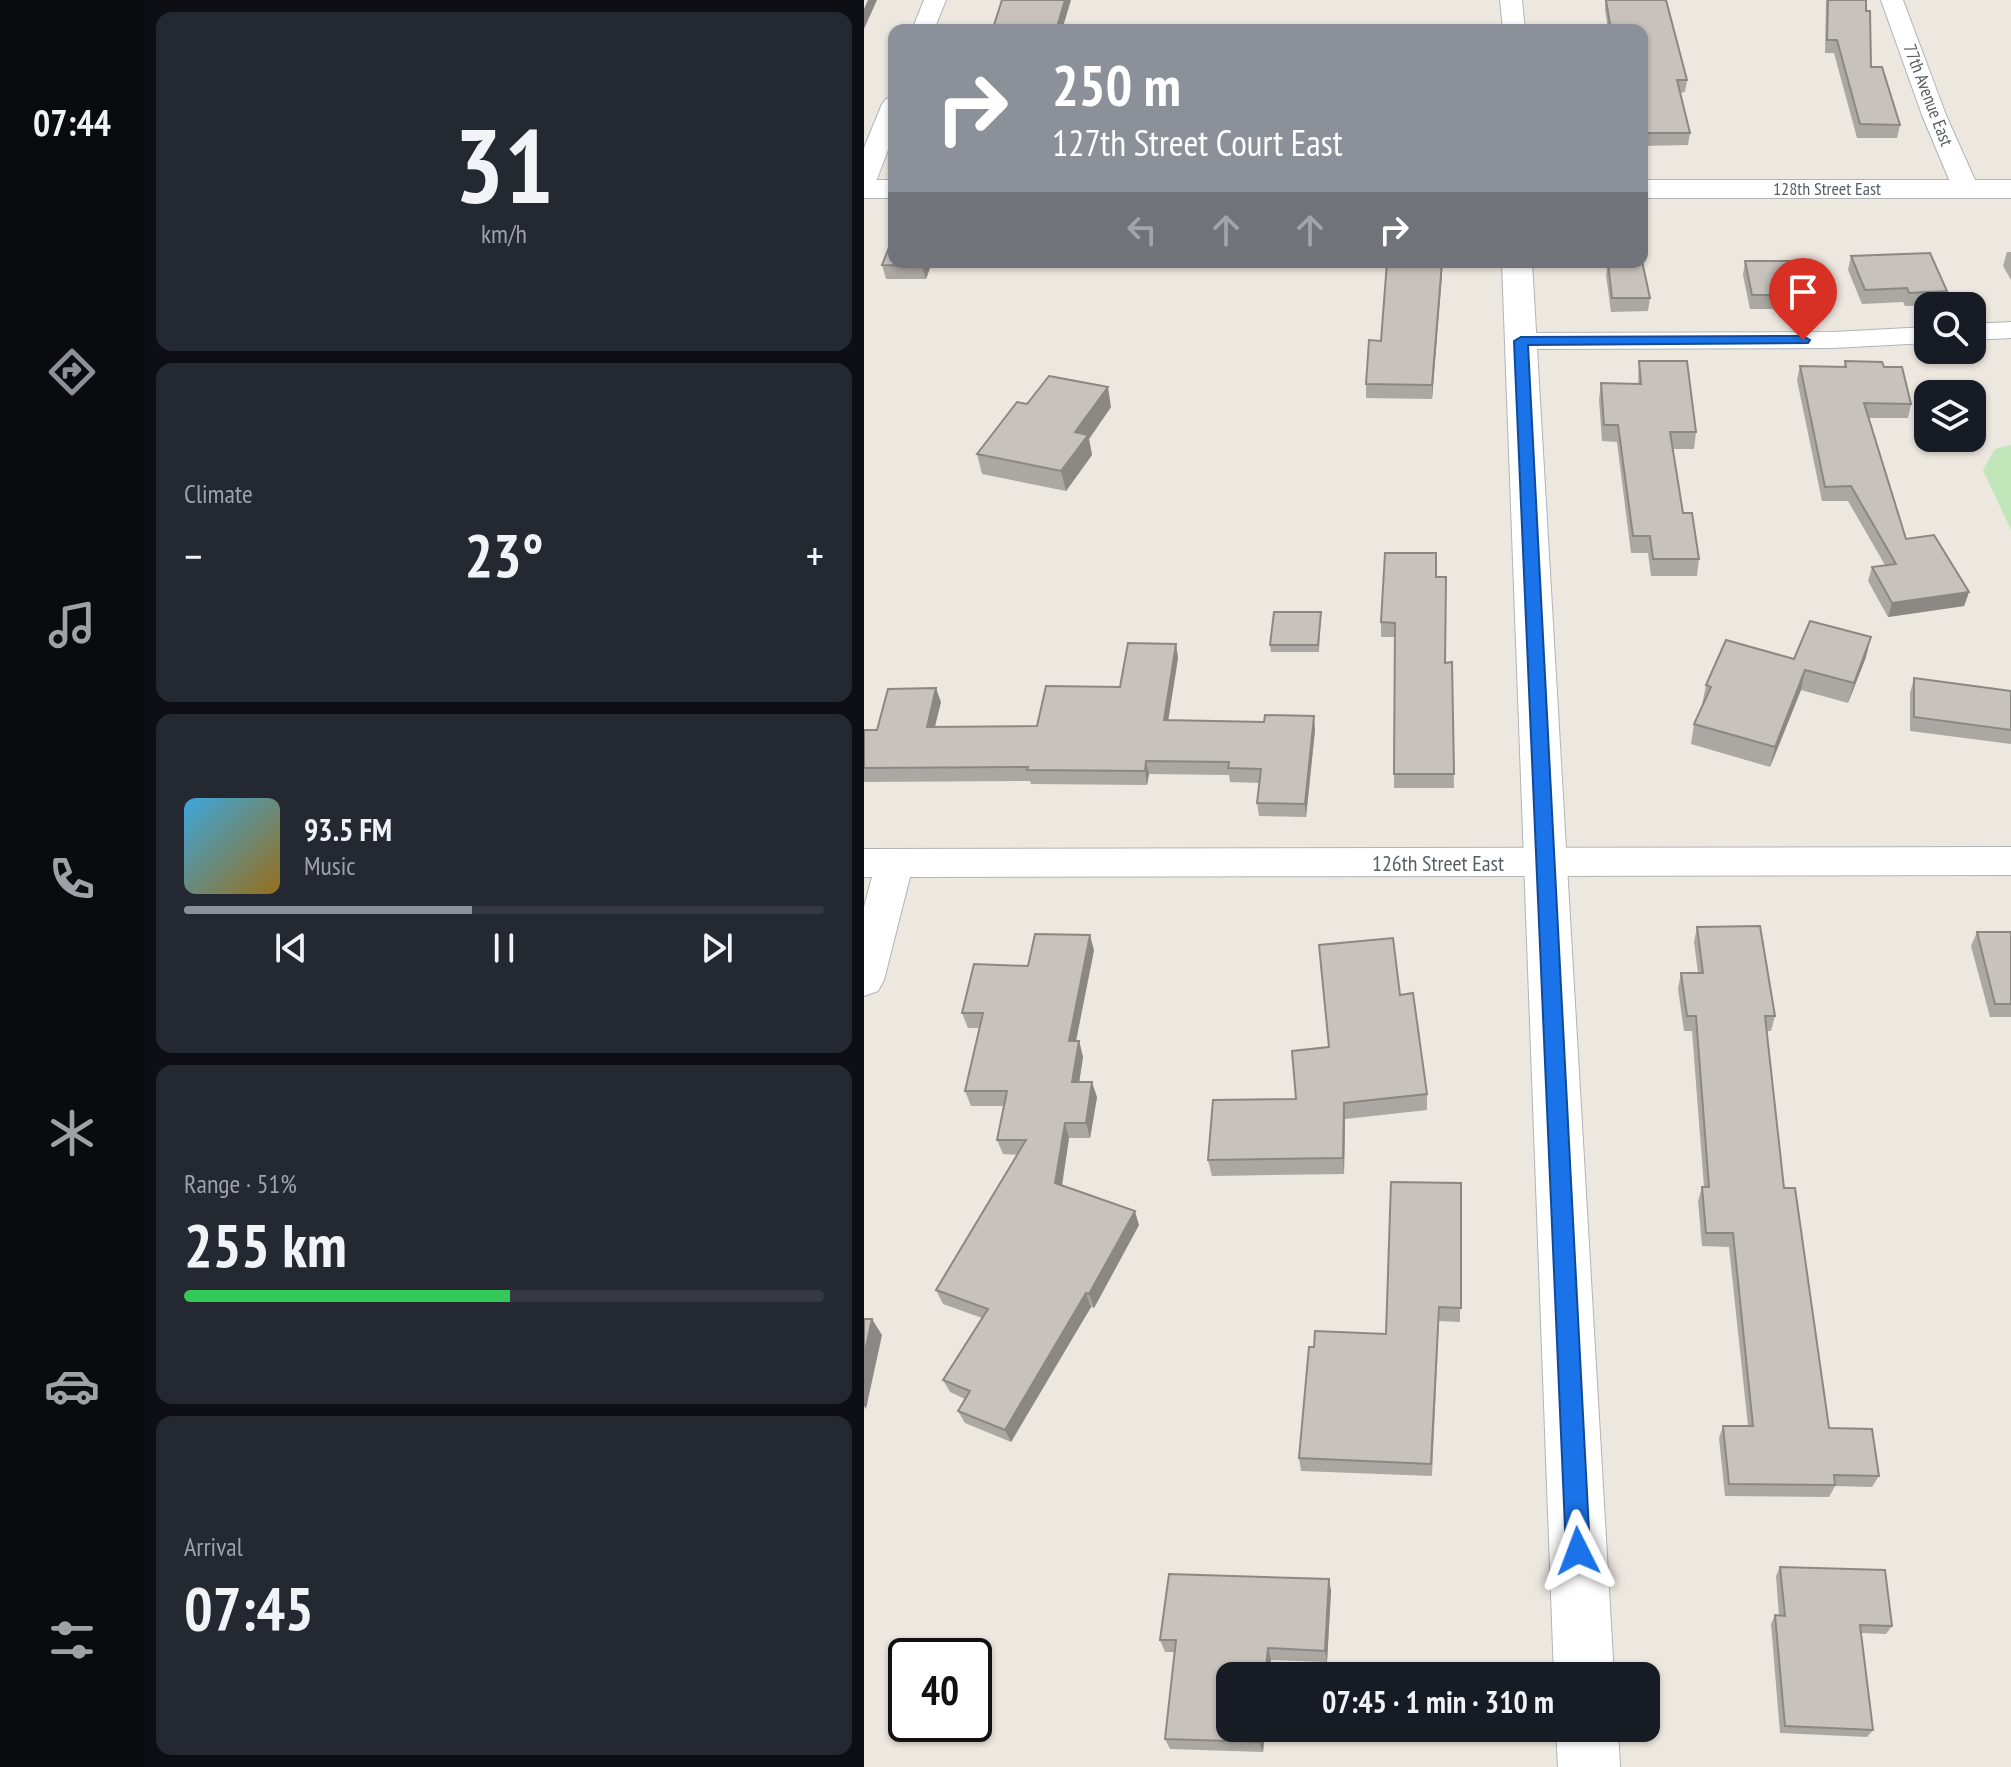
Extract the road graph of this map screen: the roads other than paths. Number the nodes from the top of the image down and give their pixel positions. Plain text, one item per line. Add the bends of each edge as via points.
1 (935, 0) edge
2 (1511, 0) edge
3 (1892, 0) edge
4 (925, 24) edge
5 (1513, 24) edge
6 (888, 119) edge
7 (864, 179) edge
8 (864, 189) edge
9 (888, 189) edge
10 (1648, 189) edge
11 (1966, 189) junction
12 (2011, 189) edge
13 (1517, 268) edge
14 (2011, 330) edge
15 (1986, 331) edge
16 (1914, 336) edge
17 (1521, 341) junction
18 (2011, 861) edge
19 (1543, 862) junction
20 (880, 863) edge
21 (864, 980) edge
22 (1583, 1662) edge
23 (1588, 1742) edge
24 (1589, 1767) edge

1 - 4 street
2 - 5 street
3 - 11 street, 77th Avenue East
6 - 7 street
8 - 9 street
10 - 11 street, 128th Street East
11 - 12 street, 128th Street East
13 - 17 street
14 - 15 street
16 - 17 street
17 - 19 street
18 - 19 street, 126th Street East
19 - 20 street, 126th Street East
19 - 22 street
20 - 21 street
23 - 24 street

